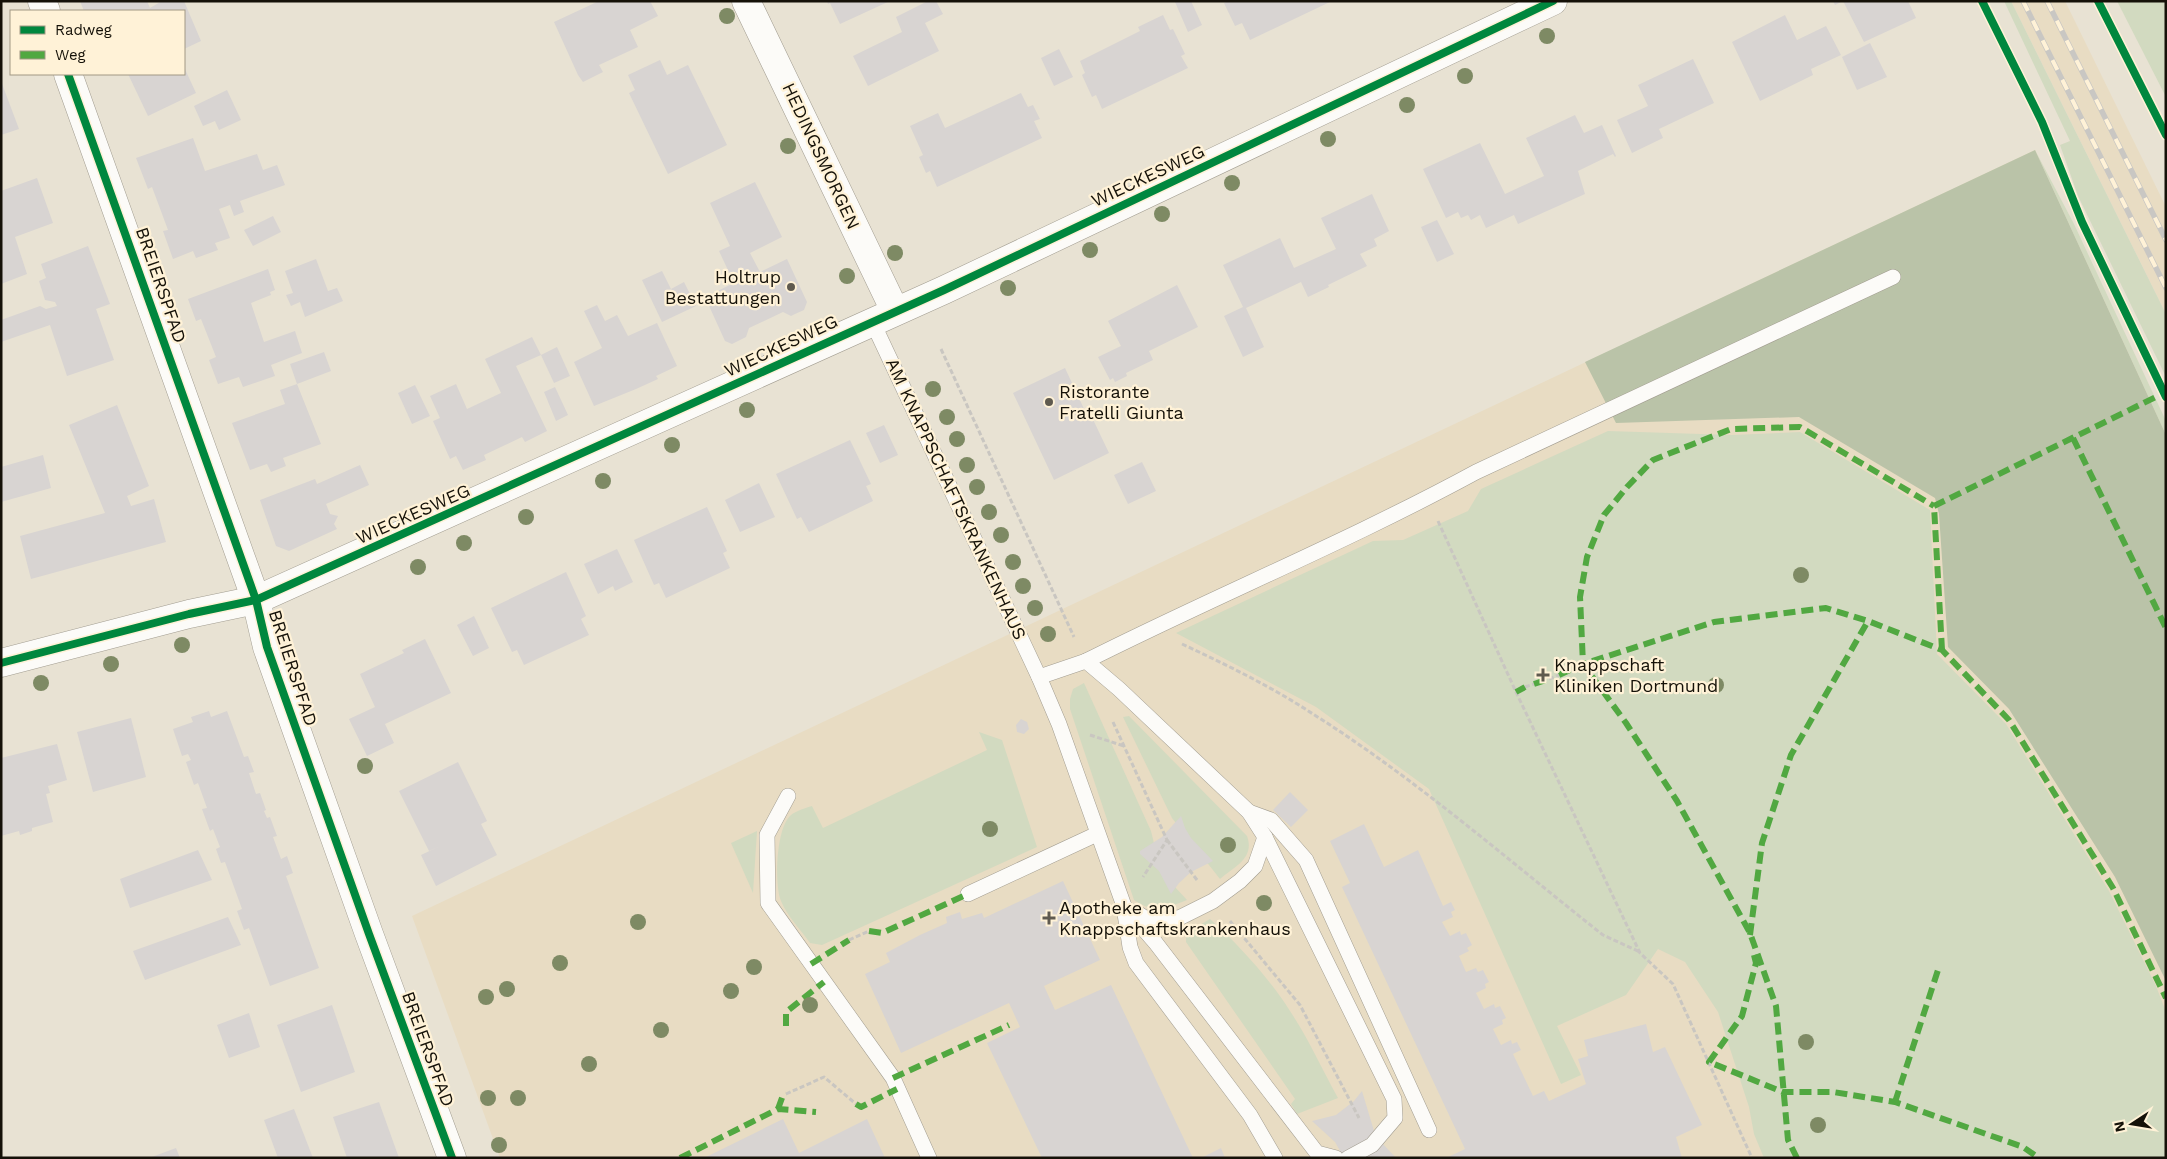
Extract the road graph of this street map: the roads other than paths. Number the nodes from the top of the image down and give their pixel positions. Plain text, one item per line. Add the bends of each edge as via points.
1 (746, 1) edge
2 (1553, 1) edge
3 (68, 75) edge
4 (1893, 277) dead end
5 (884, 316) junction
6 (256, 600) junction
7 (1086, 661) junction
8 (1, 663) edge
9 (1039, 677) junction
10 (788, 796) dead end
11 (1248, 812) junction
12 (1097, 834) junction
13 (1265, 838) junction
14 (968, 894) dead end
15 (1124, 906) junction
16 (1429, 1130) dead end
17 (452, 1158) edge
18 (929, 1158) edge
19 (1275, 1158) edge
20 (1336, 1158) edge
21 (1348, 1158) edge

1 - 5 street, HEDINGSMORGEN
2 - 5 street, WIECKESWEG
3 - 6 street, BREIERSPFAD
4 - 7 lane via 1485,467 1428,498
5 - 6 street, WIECKESWEG
5 - 9 lane, AM KNAPPSCHAFTSKRANKENHAUS
6 - 8 street, WIECKESWEG
6 - 17 street, BREIERSPFAD via 267,647
7 - 9 lane
7 - 11 lane via 1119,688
9 - 12 lane, AM KNAPPSCHAFTSKRANKENHAUS
10 - 18 lane via 767,835 768,903 893,1078
11 - 13 lane
11 - 16 lane via 1271,820 1306,860
12 - 14 lane
12 - 15 lane, AM KNAPPSCHAFTSKRANKENHAUS
13 - 15 lane via 1255,866 1240,881 1213,901 1182,917 1153,923
13 - 21 lane via 1394,1099 1395,1118 1372,1145
15 - 19 lane via 1130,947 1136,963 1250,1115
15 - 20 lane, AM KNAPPSCHAFTSKRANKENHAUS via 1317,1153

